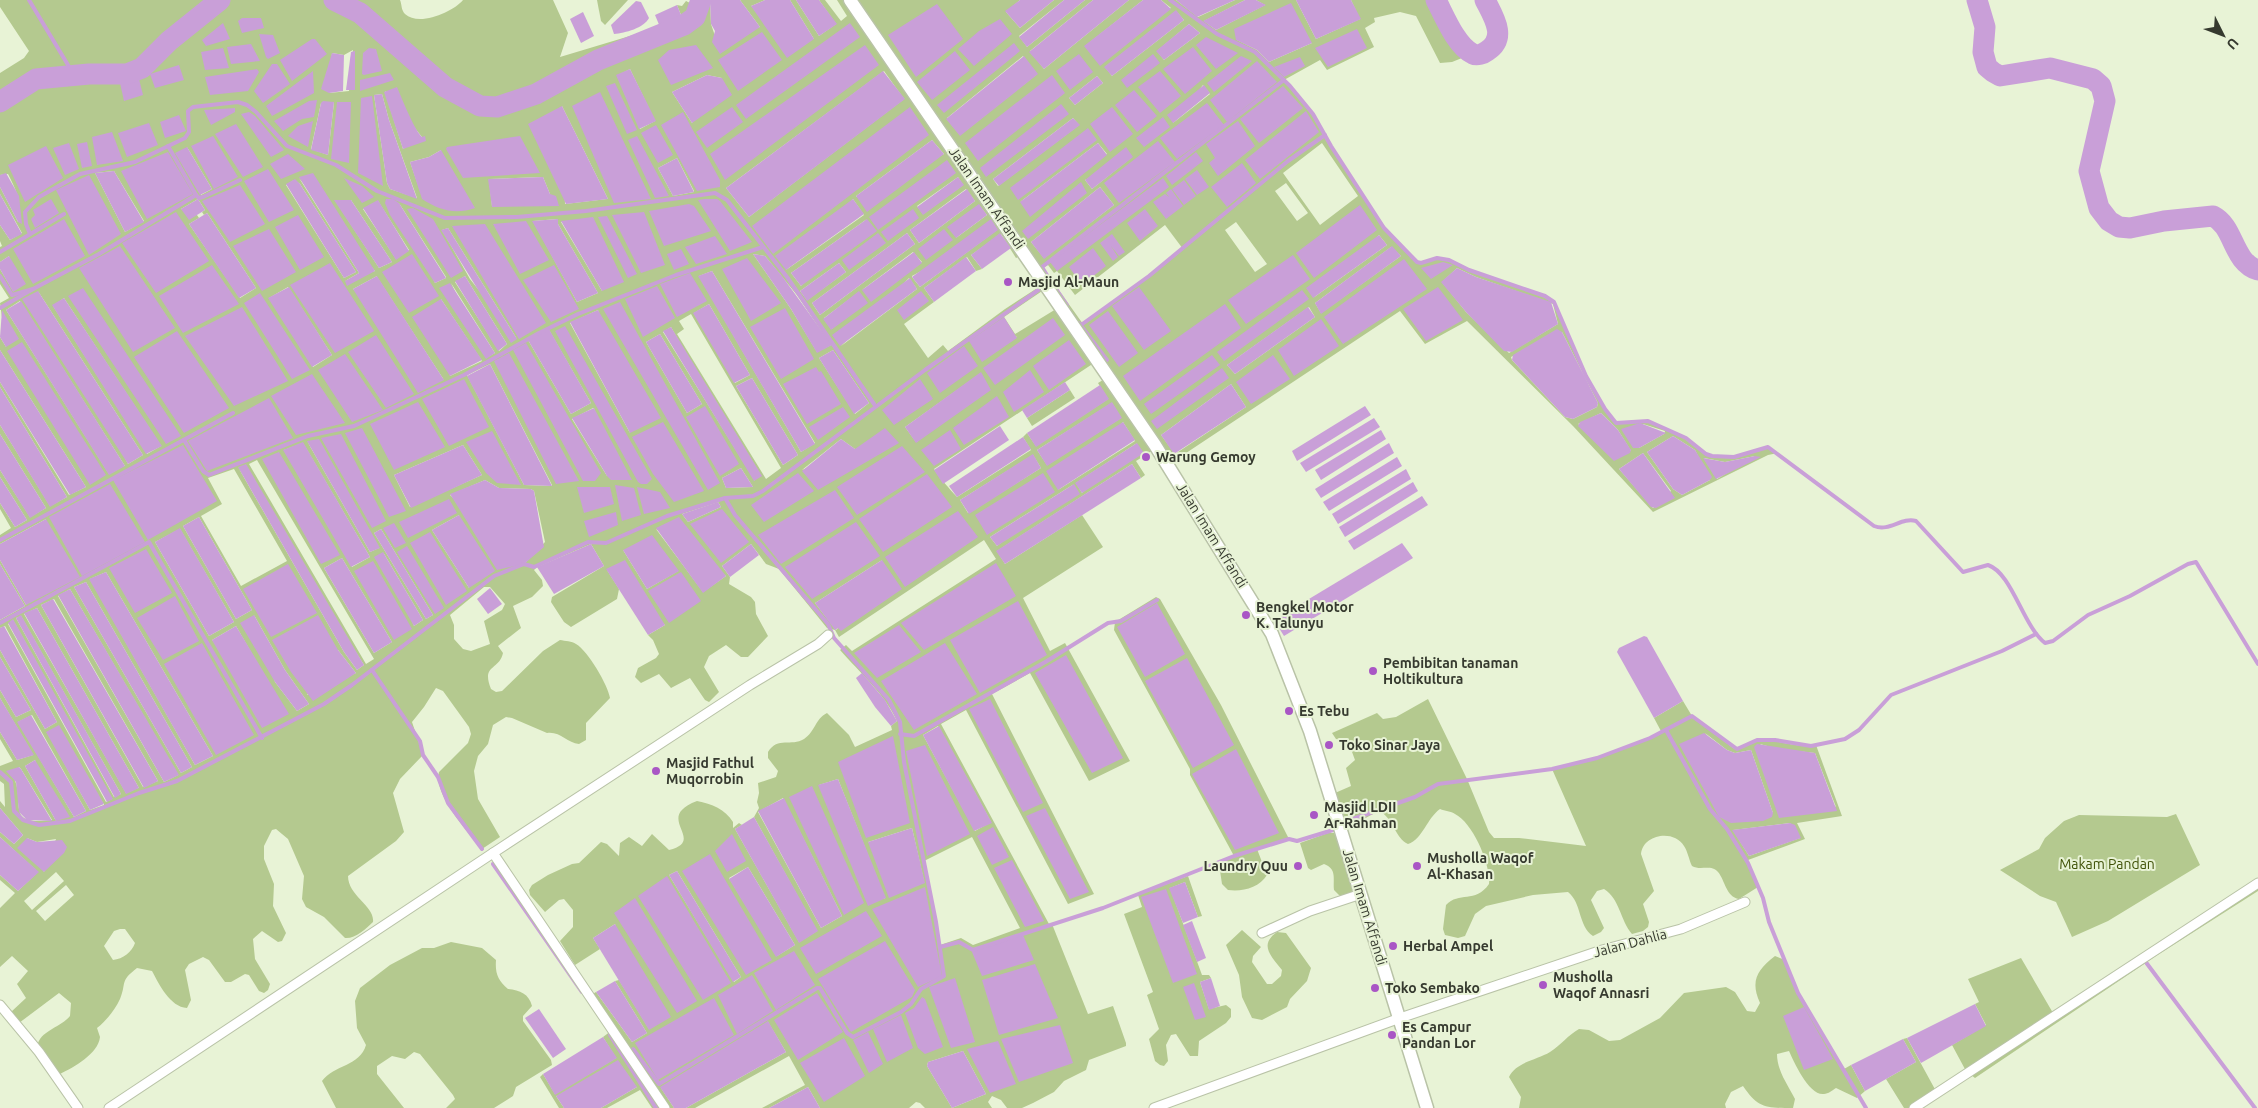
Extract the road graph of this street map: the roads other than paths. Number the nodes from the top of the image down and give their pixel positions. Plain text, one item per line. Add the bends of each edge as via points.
1 (850, 0) edge
2 (828, 635) dead end
3 (493, 853) junction
4 (2258, 882) edge
5 (1361, 894) junction
6 (1745, 902) dead end
7 (1262, 933) dead end
8 (0, 1005) edge
9 (1400, 1018) junction
10 (78, 1108) edge
11 (109, 1108) edge
12 (665, 1108) edge
13 (1154, 1108) edge
14 (1427, 1108) edge
15 (1914, 1108) edge

1 - 5 street, Jalan Imam Affandi via 1155,445 1255,603 1285,663 1312,736
2 - 3 street
3 - 11 street
3 - 12 street
4 - 15 street
5 - 7 street via 1310,911
5 - 9 street, Jalan Imam Affandi
6 - 9 street, Jalan Dahlia via 1681,929 1602,950
8 - 10 street via 39,1052
9 - 13 street, Jalan Dahlia
9 - 14 street, Jalan Imam Affandi

